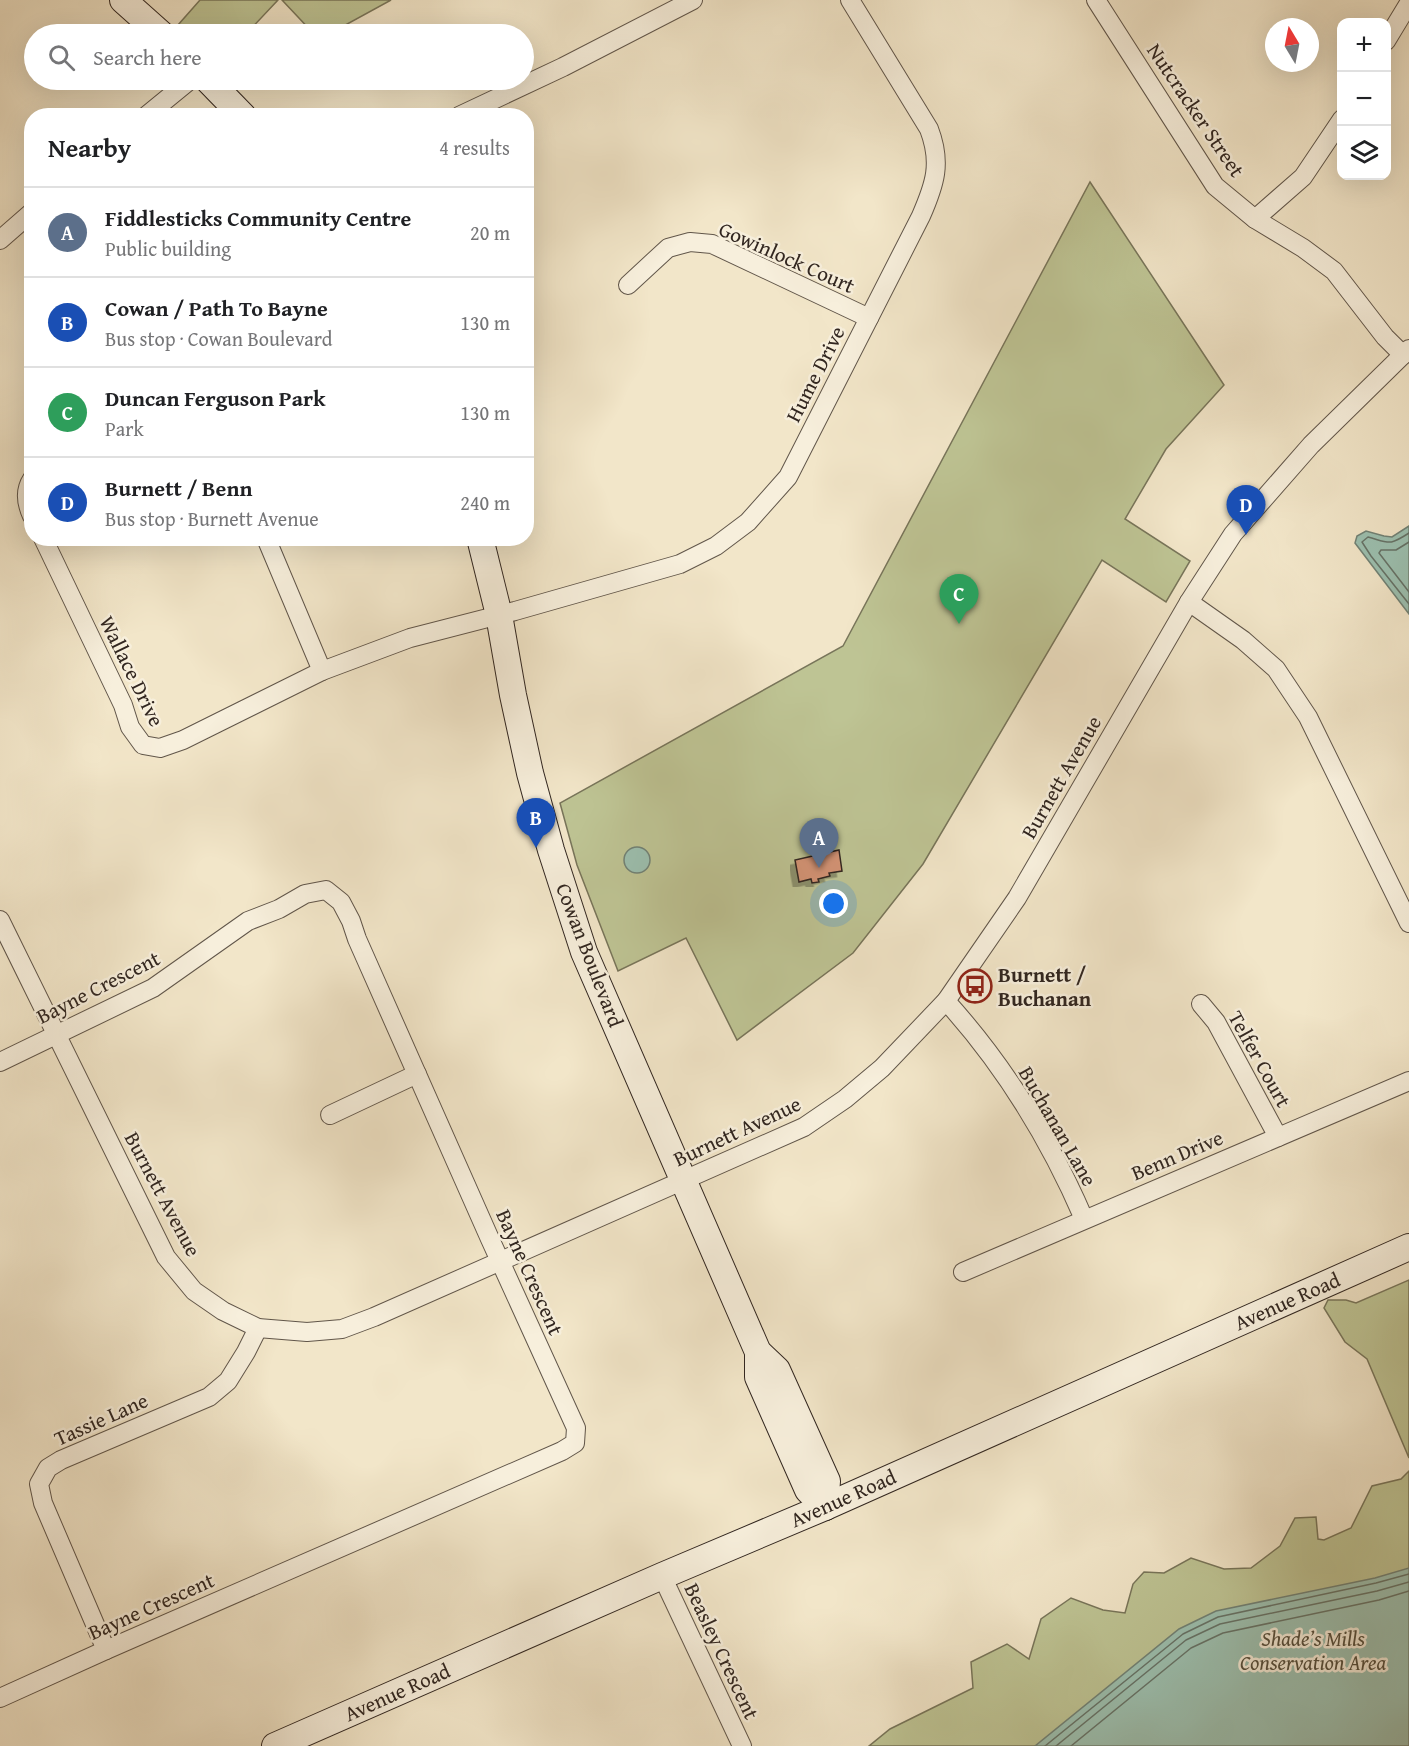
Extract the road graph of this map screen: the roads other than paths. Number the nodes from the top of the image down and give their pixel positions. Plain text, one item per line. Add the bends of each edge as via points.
1 (123, 0) edge
2 (693, 0) edge
3 (850, 0) edge
4 (1096, 0) edge
5 (1409, 3) edge
6 (150, 24) edge
7 (1391, 33) edge
8 (534, 81) edge
9 (178, 90) edge
10 (218, 90) edge
11 (514, 90) edge
12 (156, 108) edge
13 (235, 108) edge
14 (476, 108) edge
15 (1337, 125) edge
16 (24, 219) edge
17 (1255, 219) junction
18 (0, 240) edge
19 (628, 285) dead end
20 (868, 318) junction
21 (1406, 352) edge
22 (47, 546) edge
23 (269, 546) edge
24 (482, 546) edge
25 (1189, 602) junction
26 (499, 615) junction
27 (322, 671) junction
28 (0, 920) edge
29 (1409, 923) edge
30 (946, 1001) junction
31 (1201, 1004) dead end
32 (56, 1035) junction
33 (0, 1062) edge
34 (417, 1074) junction
35 (1409, 1081) edge
36 (330, 1116) dead end
37 (1278, 1137) junction
38 (684, 1181) junction
39 (1084, 1219) junction
40 (1409, 1247) edge
41 (500, 1261) junction
42 (963, 1272) dead end
43 (258, 1328) junction
44 (825, 1507) junction
45 (662, 1576) junction
46 (106, 1650) junction
47 (0, 1698) edge
48 (275, 1746) edge
49 (742, 1746) edge

1 - 6 street
2 - 8 street
3 - 20 street, Hume Drive via 929,129 937,163 934,187
4 - 17 street, Nutcracker Street via 1215,186
5 - 7 street
9 - 12 street
10 - 13 street
11 - 14 street
15 - 17 street via 1303,177
16 - 18 street
17 - 21 street, Nutcracker Street via 1334,271 1385,337
19 - 20 street, Gowinlock Court via 668,248 690,242 712,244
20 - 26 street, Hume Drive via 788,477 747,522 716,546 680,564
21 - 25 street, Burnett Avenue via 1311,445 1233,534
22 - 27 street, Wallace Drive via 130,727 143,744 160,748 183,740
23 - 27 street
24 - 26 street, Cowan Boulevard
25 - 29 street via 1276,669 1308,717
25 - 30 street, Burnett Avenue via 1017,898
26 - 27 street, Wallace Drive via 410,638
26 - 38 street, Cowan Boulevard via 530,773 584,952
28 - 32 street, Burnett Avenue
30 - 38 street, Burnett Avenue via 882,1068 845,1099 804,1127
30 - 39 street, Buchanan Lane via 1024,1103
31 - 37 street, Telfer Court via 1216,1022
32 - 33 street, Bayne Crescent
32 - 34 street, Bayne Crescent via 153,988 248,921 305,894 326,890 346,911
32 - 43 street, Burnett Avenue via 166,1257 194,1291
34 - 36 street
34 - 41 street, Bayne Crescent
35 - 37 street, Benn Drive
37 - 39 street, Benn Drive
38 - 41 street, Burnett Avenue
38 - 44 street, Cowan Boulevard via 758,1352 777,1370 827,1481
39 - 42 street, Benn Drive
40 - 44 street, Avenue Road
41 - 43 street, Burnett Avenue via 342,1329 307,1332
41 - 46 street, Bayne Crescent via 576,1428 575,1443
43 - 46 street, Tassie Lane via 228,1381 209,1397 61,1460 48,1468 39,1484 43,1503
44 - 45 street, Avenue Road
45 - 48 street, Avenue Road
45 - 49 street, Beasley Crescent
46 - 47 street, Bayne Crescent

